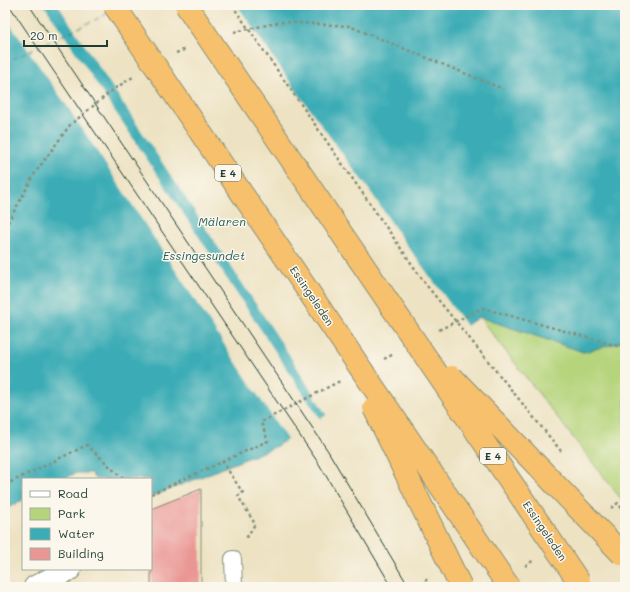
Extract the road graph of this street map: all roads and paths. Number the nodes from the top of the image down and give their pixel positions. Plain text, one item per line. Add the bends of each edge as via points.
1 (114, 5) edge
2 (186, 5) edge
3 (232, 5) edge
4 (408, 331) junction
5 (341, 340) junction
6 (566, 457) dead end
7 (222, 461) dead end
8 (122, 478) edge
9 (5, 485) edge
10 (605, 504) dead end
11 (618, 504) dead end
12 (610, 510) dead end
13 (625, 513) edge
14 (254, 524) dead end
15 (622, 554) dead end
16 (233, 559) dead end
17 (68, 570) edge
18 (579, 582) dead end
19 (35, 587) edge
20 (234, 587) edge
21 (460, 587) edge
22 (509, 587) edge

1 - 5 highway, Essingeleden / E 4, bridge
2 - 4 highway, Essingeleden / E 4, bridge
3 - 6 path, bridge via 427,286
4 - 15 highway, bridge
4 - 18 highway, Essingeleden / E 4, bridge
5 - 21 highway, bridge
5 - 22 highway, Essingeleden / E 4, bridge
7 - 14 path via 243,493 238,496
8 - 9 path via 87,445
10 - 12 path
11 - 13 path
16 - 20 lane
17 - 19 street

